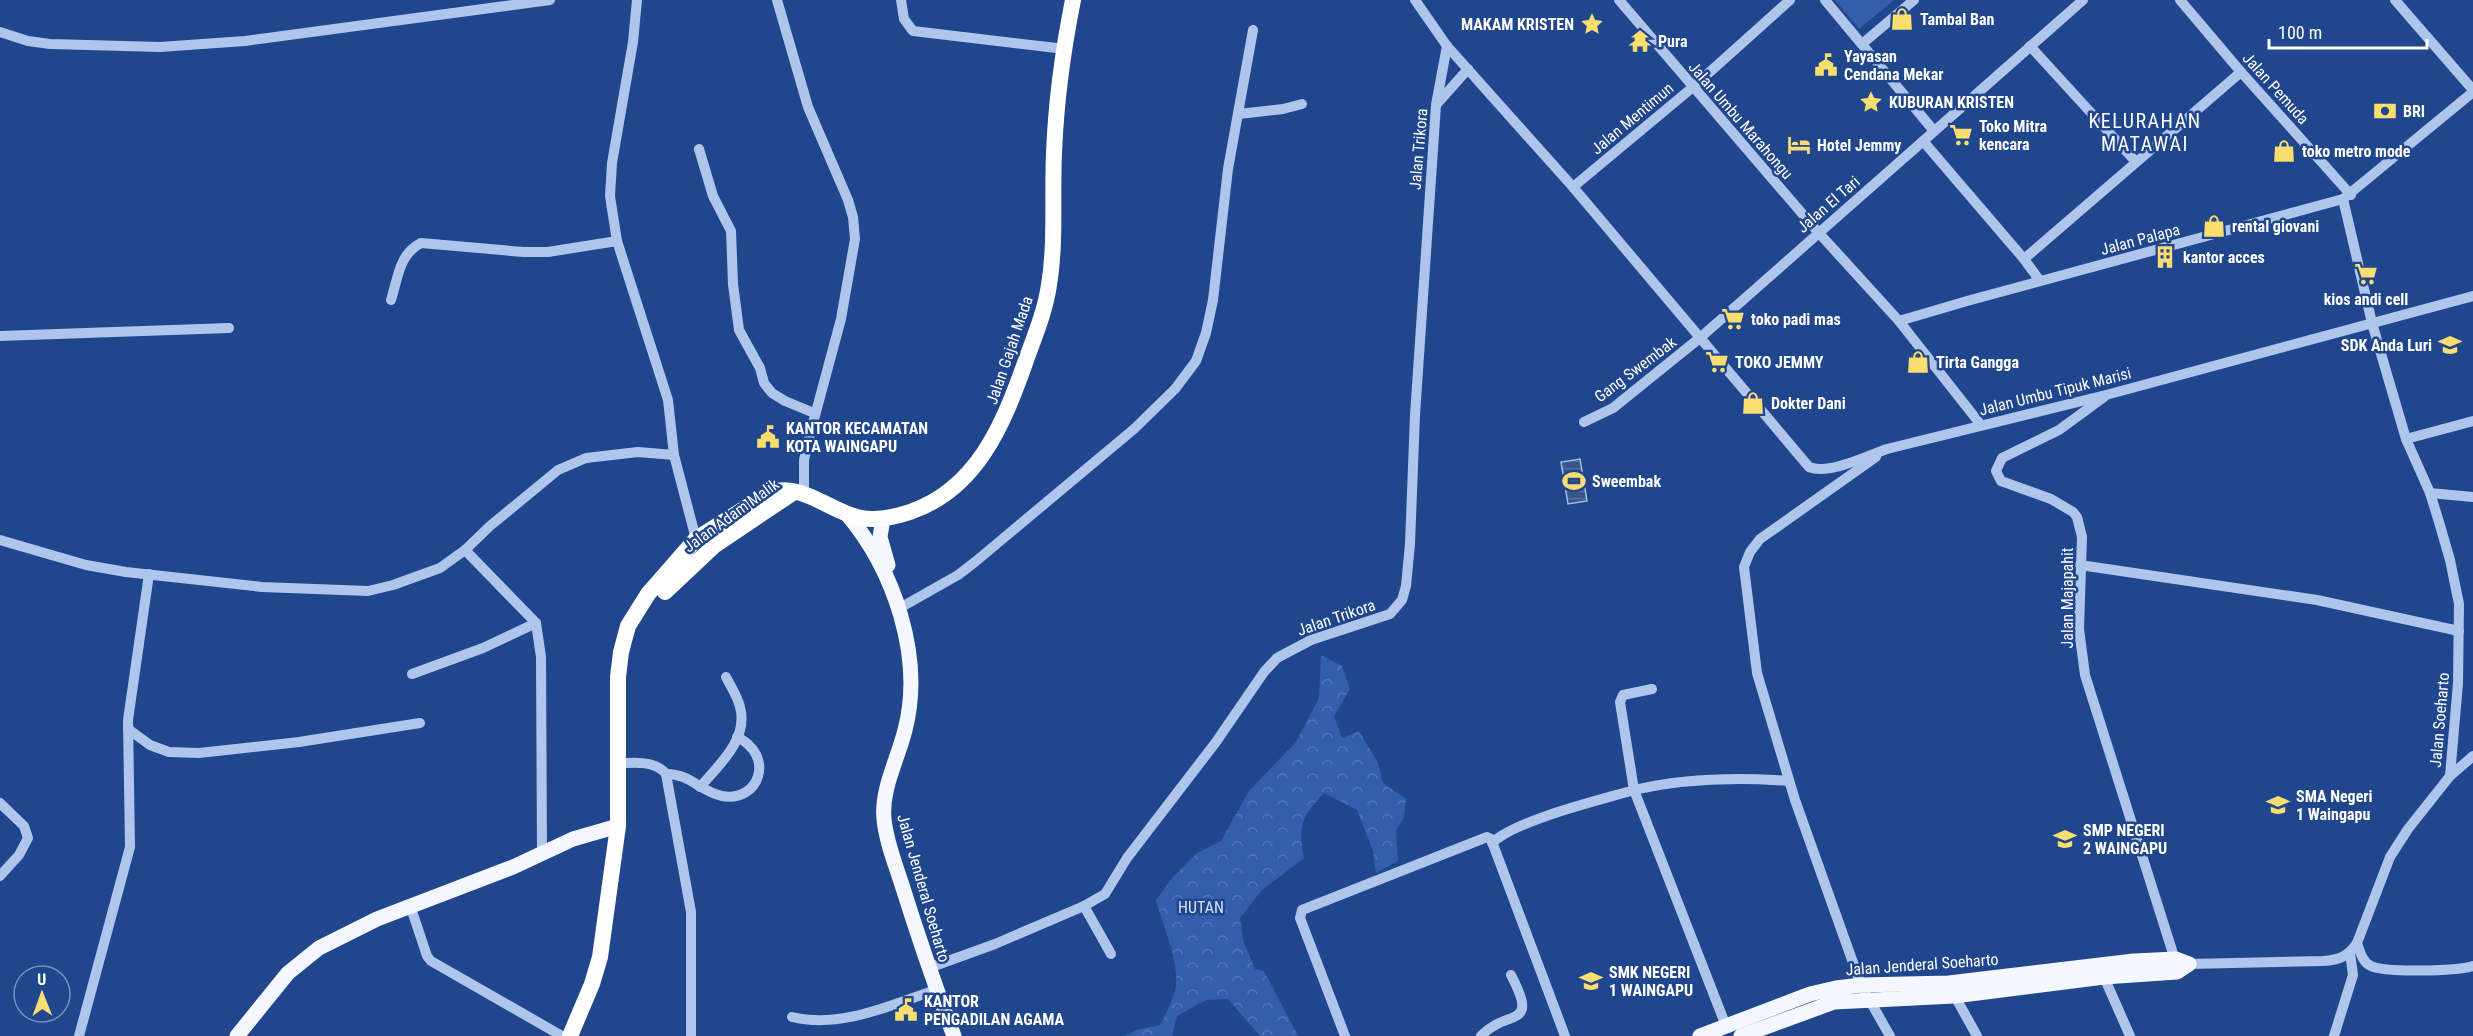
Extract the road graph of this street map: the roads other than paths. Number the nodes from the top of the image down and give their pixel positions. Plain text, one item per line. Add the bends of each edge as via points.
1 (550, 0) edge
2 (638, 0) edge
3 (777, 0) edge
4 (902, 0) edge
5 (1073, 0) edge
6 (1415, 0) edge
7 (1619, 0) edge
8 (1790, 0) edge
9 (1826, 0) edge
10 (1914, 0) edge
11 (2083, 0) edge
12 (2180, 0) edge
13 (2395, 0) edge
14 (1253, 30) dead end
15 (1, 35) edge
16 (1862, 44) junction
17 (1447, 46) junction
18 (2030, 46) junction
19 (1065, 49) junction
20 (1468, 69) junction
21 (2241, 72) junction
22 (1693, 87) junction
23 (2473, 91) edge
24 (1302, 104) dead end
25 (1436, 105) junction
26 (1239, 114) junction
27 (1934, 131) junction
28 (1923, 141) junction
29 (699, 149) dead end
30 (2136, 162) junction
31 (1574, 187) junction
32 (2347, 197) junction
33 (1818, 232) junction
34 (617, 241) junction
35 (2024, 259) junction
36 (2040, 281) junction
37 (2473, 296) edge
38 (391, 300) dead end
39 (1899, 321) junction
40 (2372, 323) junction
41 (228, 328) dead end
42 (0, 336) edge
43 (1701, 337) junction
44 (2106, 394) junction
45 (814, 413) junction
46 (2473, 421) edge
47 (1584, 423) dead end
48 (1981, 425) junction
49 (2406, 439) junction
50 (1887, 449) junction
51 (674, 455) junction
52 (799, 493) junction
53 (2430, 493) junction
54 (2473, 497) edge
55 (846, 513) junction
56 (883, 519) junction
57 (696, 539) junction
58 (0, 540) edge
59 (465, 550) junction
60 (2080, 565) junction
61 (149, 574) junction
62 (902, 607) junction
63 (536, 623) junction
64 (2459, 631) junction
65 (412, 674) dead end
66 (726, 677) dead end
67 (1652, 689) dead end
68 (420, 723) dead end
69 (128, 729) junction
70 (737, 737) junction
71 (2473, 756) edge
72 (619, 757) junction
73 (666, 774) junction
74 (2450, 776) junction
75 (1789, 781) junction
76 (700, 787) junction
77 (1634, 790) junction
78 (0, 803) edge
79 (618, 826) junction
80 (1492, 843) junction
81 (542, 854) junction
82 (0, 876) edge
83 (1084, 906) junction
84 (411, 908) junction
85 (2357, 943) junction
86 (2350, 953) junction
87 (1112, 954) dead end
88 (932, 965) junction
89 (2181, 965) junction
90 (2473, 966) edge
91 (1511, 975) dead end
92 (2104, 976) junction
93 (1952, 989) junction
94 (936, 990) junction
95 (1865, 992) junction
96 (792, 1017) dead end
97 (1726, 1026) junction
98 (2338, 1033) edge
99 (79, 1036) edge
100 (237, 1036) edge
101 (562, 1036) edge
102 (570, 1036) edge
103 (691, 1036) edge
104 (954, 1036) edge
105 (964, 1036) edge
106 (1345, 1036) edge
107 (1481, 1036) edge
108 (1565, 1036) edge
109 (1700, 1036) edge
110 (1741, 1036) edge
111 (1890, 1036) edge
112 (1977, 1036) edge
113 (2130, 1036) edge

1 - 15 street via 245,40 160,47 59,45
2 - 34 street via 609,195
3 - 45 street, Jalan Adam Malik via 808,107 848,200 855,239 834,348
4 - 19 street via 904,19 913,31
5 - 19 highway, Jalan Gajah Mada
6 - 17 street, Jalan Umbu Tipuk Marisi
7 - 22 street, Jalan Umbu Marahongu
8 - 22 street, Jalan Mentimun
9 - 16 street
10 - 16 street
11 - 18 street, Jalan El Tari
12 - 21 street, Jalan Pemuda
13 - 23 street
14 - 26 street
16 - 27 street
17 - 20 street, Jalan Umbu Tipuk Marisi
17 - 25 street, Jalan Trikora
18 - 27 street, Jalan El Tari
18 - 30 street
19 - 56 highway, Jalan Gajah Mada via 1055,127 1049,285 1008,410 992,442 963,480 936,500
20 - 25 street
20 - 31 street, Jalan Umbu Tipuk Marisi
21 - 30 street
21 - 32 street, Jalan Pemuda
22 - 31 street, Jalan Mentimun
22 - 33 street, Jalan Umbu Marahongu
23 - 32 street, Jalan Palapa
24 - 26 street
25 - 83 street, Jalan Trikora via 1426,233 1418,473 1407,586 1402,600 1390,614 1311,640 1277,658 1104,894
26 - 62 street via 1228,169 1213,300 1200,352 1190,371 1167,398 1105,455 975,562
27 - 28 street, Jalan El Tari
28 - 33 street, Jalan El Tari
28 - 35 street
29 - 45 street via 713,196 731,231 739,330 772,393
30 - 35 street
31 - 43 street, Jalan Umbu Tipuk Marisi
32 - 36 street, Jalan Palapa
32 - 40 street, Jalan Soeharto
33 - 39 street
33 - 43 street, Jalan El Tari
34 - 38 street via 548,252 421,243 405,255
34 - 51 street via 668,400
35 - 36 street
36 - 39 street, Jalan Palapa
37 - 40 street, Jalan Umbu Tipuk Marisi
39 - 48 street
40 - 44 street, Jalan Umbu Tipuk Marisi
40 - 49 street, Jalan Soeharto
41 - 42 street
43 - 47 street, Gang Swembak via 1613,408
43 - 50 street, Jalan Umbu Tipuk Marisi via 1809,467 1823,470
44 - 48 street, Jalan Umbu Tipuk Marisi
44 - 60 street, Jalan Majapahit via 2059,430 2002,458 1996,471 1997,477 2007,484 2052,499 2073,513 2081,530
45 - 52 street, Jalan Adam Malik
46 - 49 street
48 - 50 street, Jalan Umbu Tipuk Marisi
49 - 53 street, Jalan Soeharto
50 - 75 street via 1760,539 1744,567 1757,672
51 - 57 street
51 - 59 street via 638,452 594,456 558,470
52 - 55 highway, Jalan Gajah Mada
52 - 57 highway, Jalan Adam Malik via 771,492
52 - 72 highway, Jalan Adam Malik via 715,545 687,568 649,610 637,632 630,659
53 - 54 street
53 - 64 street, Jalan Soeharto via 2456,587
55 - 56 highway, Jalan Gajah Mada
55 - 62 main road, Jalan Jenderal Soeharto via 874,554
56 - 62 main road, Jalan Jenderal Soeharto via 883,552
57 - 72 highway, Jalan Adam Malik via 648,594 628,626 618,677
58 - 61 street via 86,566
59 - 61 street via 429,572 368,591 262,587
59 - 63 street
60 - 64 street via 2317,600
60 - 89 street, Jalan Majapahit via 2079,628 2088,685
61 - 69 street
62 - 88 main road, Jalan Jenderal Soeharto via 911,709 886,796 884,823
63 - 65 street
63 - 81 street via 541,657
64 - 74 street, Jalan Soeharto
66 - 70 street via 741,708
67 - 77 street via 1623,695 1620,702
68 - 69 street via 199,753 169,752 150,745
69 - 99 street via 130,847
70 - 76 street via 730,752
70 - 76 street via 748,742 758,757 758,778 732,796
71 - 74 street
72 - 73 street via 657,766
72 - 79 highway, Jalan Adam Malik
73 - 76 street via 683,775
73 - 103 street via 691,912
74 - 85 street, Jalan Soeharto via 2390,857
75 - 77 street via 1679,780
75 - 95 street
77 - 80 street via 1534,821
77 - 97 street
78 - 82 street via 24,826 27,838 19,855
79 - 81 main road via 573,839
79 - 102 highway, Jalan Adam Malik via 600,957
80 - 106 street via 1487,837 1302,910 1300,918
80 - 108 street
81 - 84 main road
83 - 87 street
83 - 88 street, Jalan Trikora via 995,944
84 - 100 main road via 357,929 303,959 274,988
84 - 101 street via 431,961
85 - 86 street
85 - 90 street via 2371,966
86 - 89 street, Jalan Jenderal Soeharto via 2324,961
86 - 98 street via 2353,975
88 - 94 main road, Jalan Jenderal Soeharto
88 - 105 main road, Jalan Jenderal Soeharto
89 - 92 main road, Jalan Jenderal Soeharto
89 - 93 main road, Jalan Jenderal Soeharto via 2134,961
91 - 107 street via 1522,996 1522,1008
92 - 93 main road, Jalan Jenderal Soeharto
92 - 113 street
93 - 95 main road, Jalan Jenderal Soeharto
93 - 112 street
94 - 96 street via 844,1019 825,1022
94 - 104 main road, Jalan Jenderal Soeharto
95 - 97 main road, Jalan Jenderal Soeharto via 1810,994
95 - 110 main road, Jalan Jenderal Soeharto
95 - 111 street
97 - 109 main road, Jalan Jenderal Soeharto

